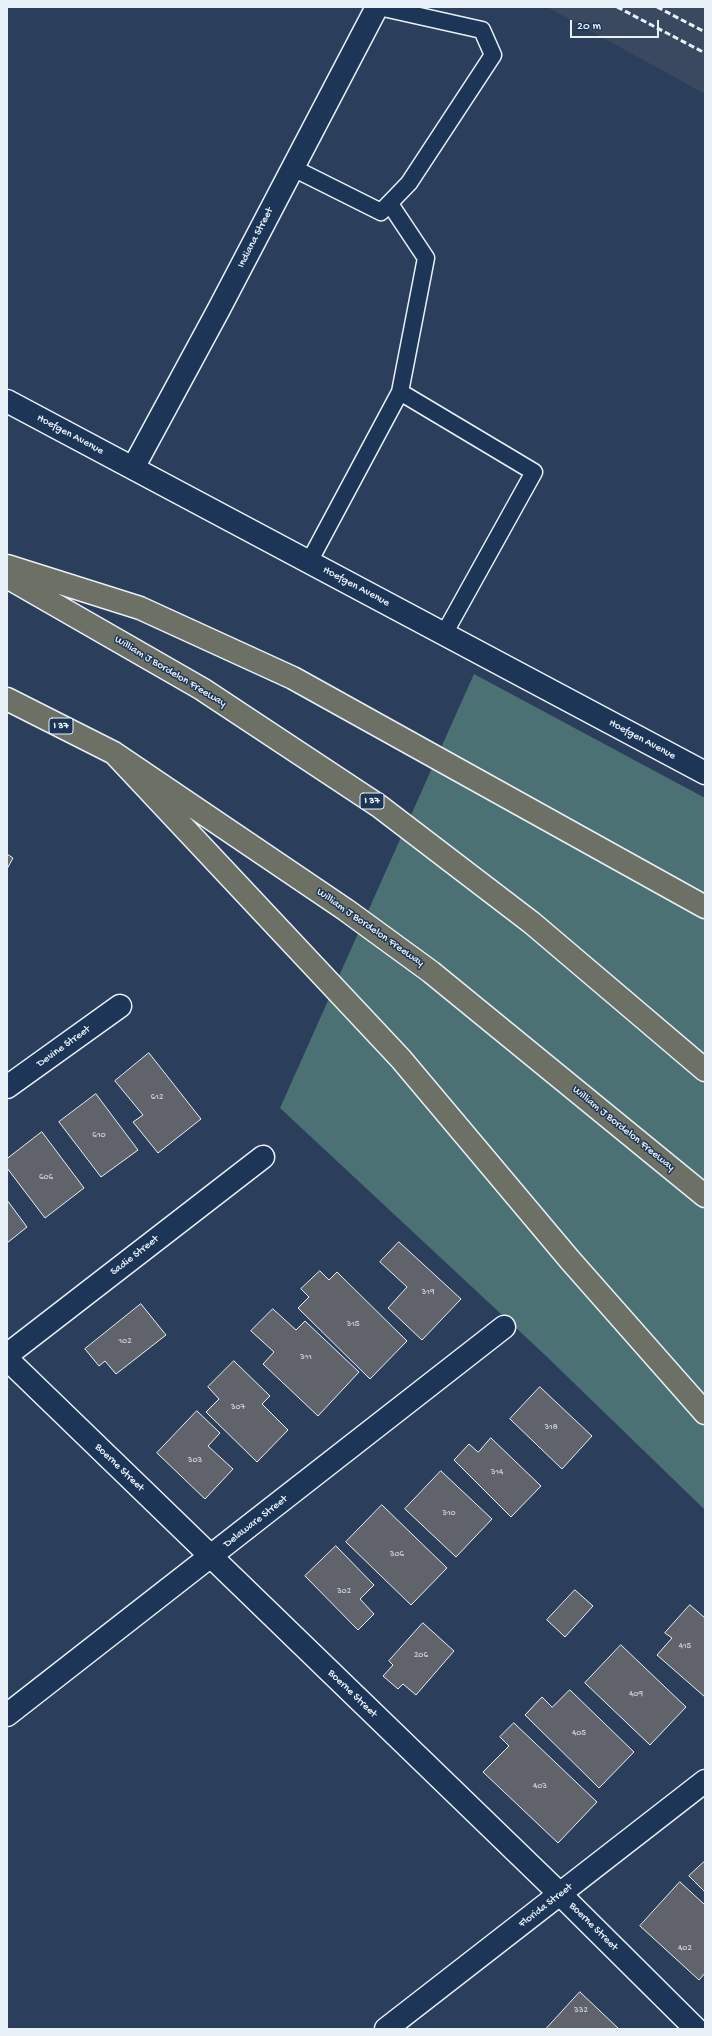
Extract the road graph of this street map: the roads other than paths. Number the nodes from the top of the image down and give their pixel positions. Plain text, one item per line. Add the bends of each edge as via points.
1 (378, 7) edge
2 (293, 168) junction
3 (390, 204) junction
4 (400, 392) junction
5 (7, 401) edge
6 (133, 468) junction
7 (309, 562) junction
8 (7, 566) edge
9 (7, 577) edge
10 (444, 634) junction
11 (7, 699) edge
12 (114, 753) junction
13 (705, 772) edge
14 (705, 907) edge
15 (120, 1006) dead end
16 (705, 1070) edge
17 (7, 1087) edge
18 (263, 1157) dead end
19 (705, 1196) edge
20 (504, 1327) dead end
21 (7, 1355) edge
22 (7, 1359) edge
23 (705, 1413) edge
24 (210, 1558) junction
25 (7, 1715) edge
26 (705, 1781) edge
27 (561, 1895) junction
28 (386, 2029) edge
29 (696, 2029) edge

1 - 2 street, Indiana Street
1 - 3 lane via 482,30 493,55 409,183
2 - 3 lane via 381,212
2 - 6 street, Indiana Street
3 - 4 lane via 426,258
4 - 7 lane
4 - 10 lane via 534,472
5 - 6 street, Hoefgen Avenue
6 - 7 street, Hoefgen Avenue
7 - 10 street, Hoefgen Avenue
8 - 14 highway via 140,608 293,678
9 - 16 highway, William J Bordelon Freeway / I 37 via 202,689 379,806 532,923
10 - 13 street, Hoefgen Avenue
11 - 12 highway, William J Bordelon Freeway / I 37
12 - 19 highway, William J Bordelon Freeway / I 37 via 346,910 431,972
12 - 23 highway via 401,1059 570,1260
15 - 17 street, Devine Street
18 - 21 street, Sadie Street
20 - 24 street, Delaware Street
22 - 24 street, Boerne Street
24 - 25 street, Delaware Street
24 - 27 street, Boerne Street
26 - 27 street, Florida Street
27 - 28 street, Florida Street
27 - 29 street, Boerne Street

